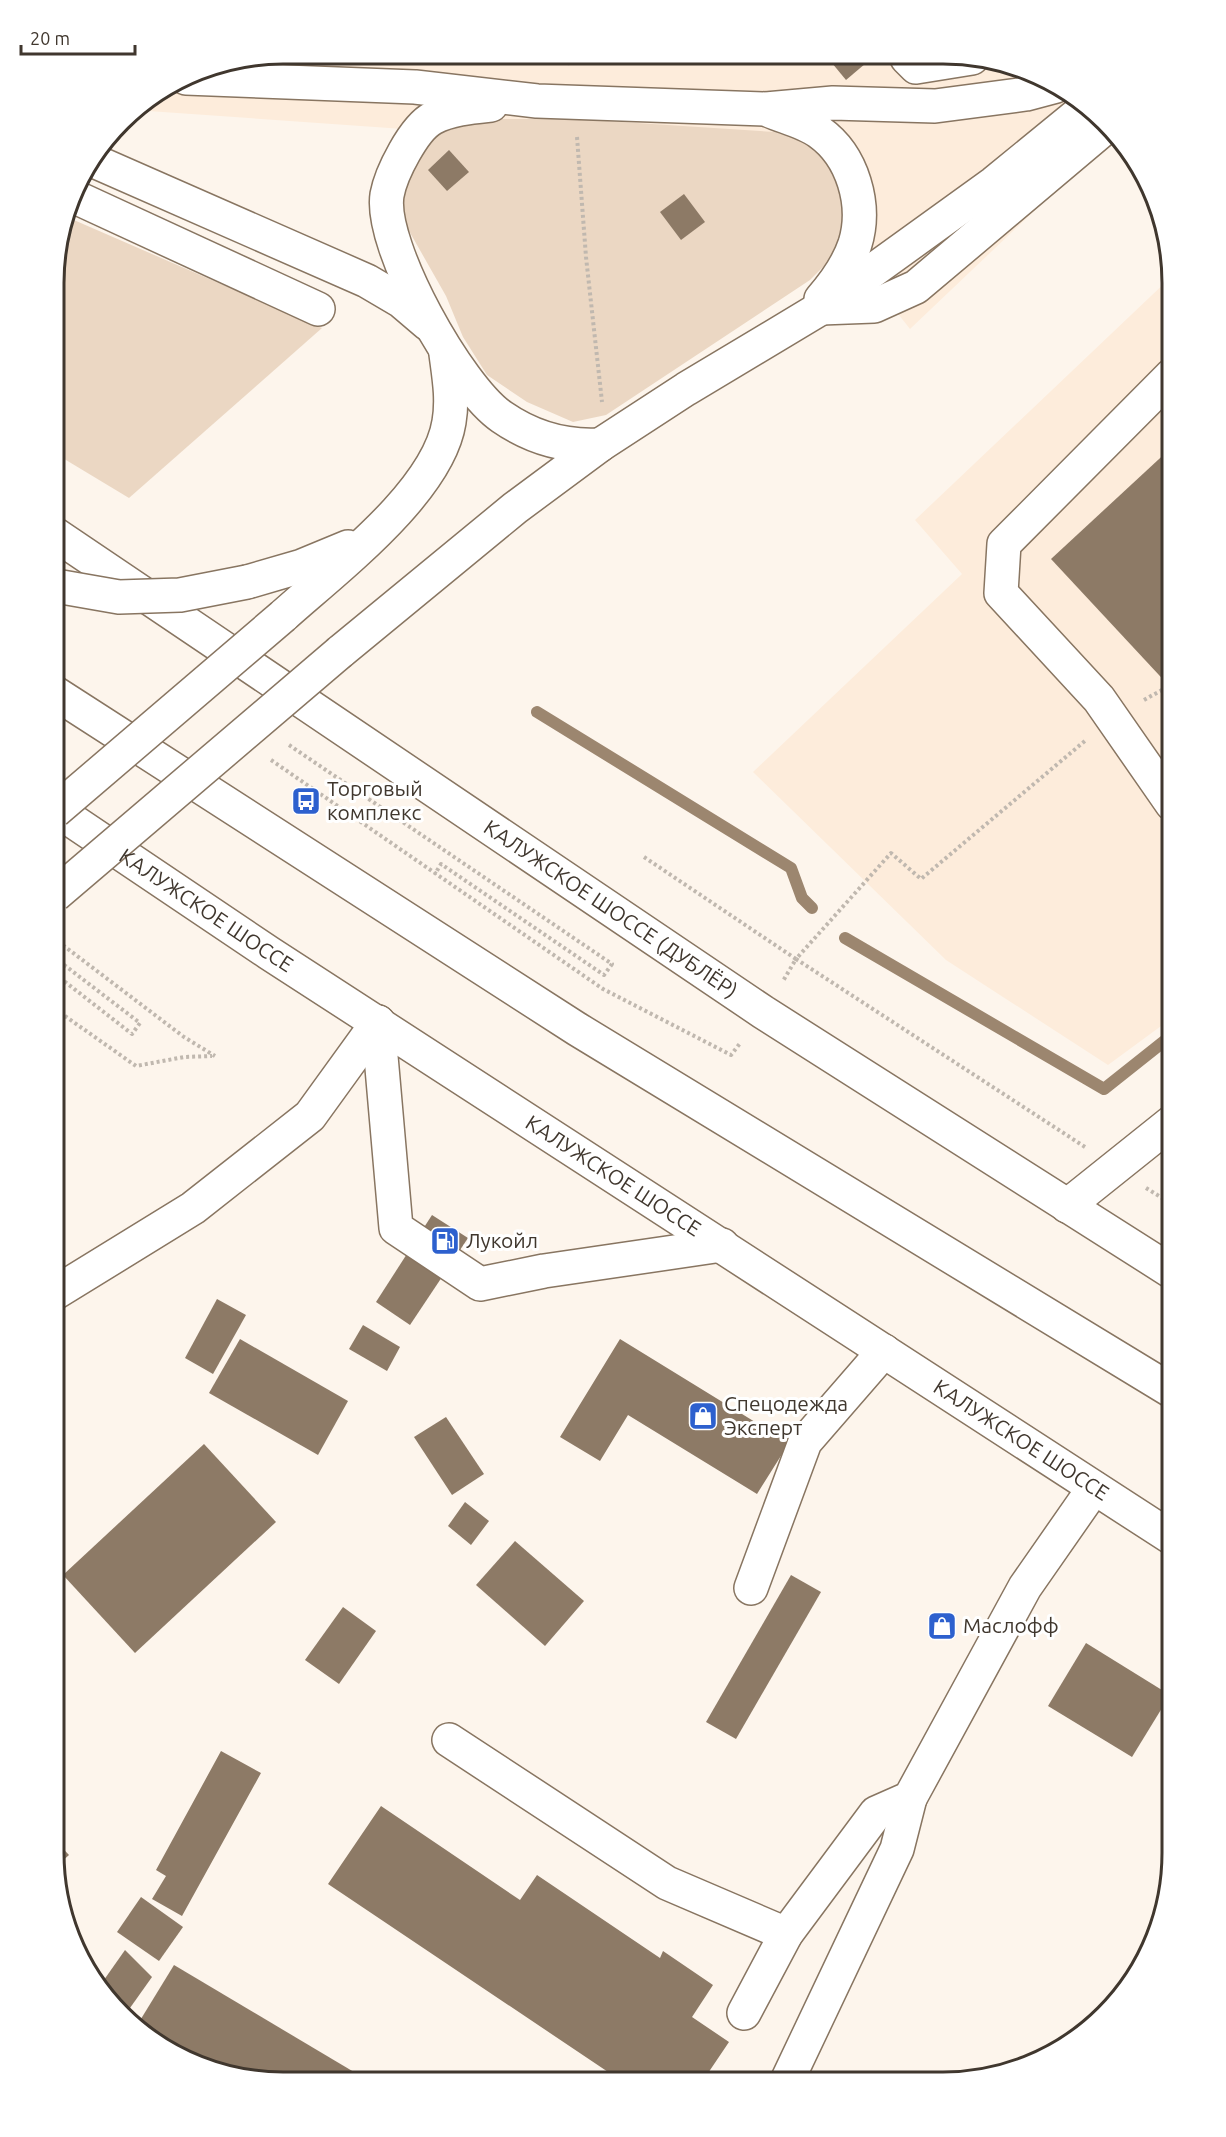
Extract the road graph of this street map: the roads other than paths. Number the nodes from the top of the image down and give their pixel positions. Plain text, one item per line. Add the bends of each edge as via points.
1 (913, 64) edge
2 (935, 64) edge
3 (206, 79) edge
4 (1043, 89) edge
5 (537, 101) junction
6 (766, 109) junction
7 (1080, 113) edge
8 (1100, 132) edge
9 (100, 163) edge
10 (81, 199) edge
11 (318, 309) dead end
12 (813, 314) junction
13 (438, 339) junction
14 (1162, 385) edge
15 (603, 444) junction
16 (369, 538) junction
17 (64, 540) edge
18 (64, 587) edge
19 (64, 699) edge
20 (1162, 790) edge
21 (64, 802) edge
22 (64, 816) edge
23 (64, 888) edge
24 (378, 1022) junction
25 (1162, 1130) edge
26 (1067, 1206) junction
27 (722, 1245) junction
28 (1162, 1266) edge
29 (64, 1287) edge
30 (884, 1351) junction
31 (1162, 1385) edge
32 (1094, 1488) junction
33 (1162, 1532) edge
34 (751, 1588) dead end
35 (449, 1740) dead end
36 (910, 1798) junction
37 (786, 1934) junction
38 (744, 2013) dead end
39 (791, 2072) edge

1 - 2 main road
3 - 5 main road via 415,87
4 - 6 main road via 934,106 833,103
5 - 6 main road
5 - 13 main road via 466,107 432,118 405,149 387,196 391,230 403,266
6 - 12 main road via 819,132 853,172 858,207 855,243 838,279
7 - 12 main road via 994,183
8 - 12 main road via 916,287 874,306
9 - 13 main road via 368,281 401,301
10 - 11 main road
12 - 15 main road via 686,389
13 - 15 main road via 475,393 501,416 535,435 575,447
13 - 16 main road via 451,388 449,424 431,469
14 - 20 main road via 1004,544 1001,593 1100,699
15 - 23 main road, bridge via 515,508 340,652
16 - 18 main road, bridge via 302,566 180,595 119,597
16 - 21 main road, bridge
17 - 26 main road, КАЛУЖСКОЕ ШОССЕ (ДУБЛЁР) via 763,1012
19 - 31 main road via 577,1029
22 - 24 main road, КАЛУЖСКОЕ ШОССЕ
24 - 27 main road, КАЛУЖСКОЕ ШОССЕ
24 - 27 main road via 396,1228 480,1284
24 - 29 main road via 310,1116 193,1208
25 - 26 main road
26 - 28 main road, КАЛУЖСКОЕ ШОССЕ (ДУБЛЁР)
27 - 30 main road, КАЛУЖСКОЕ ШОССЕ
30 - 32 main road, КАЛУЖСКОЕ ШОССЕ
30 - 34 main road via 805,1442
32 - 33 main road, КАЛУЖСКОЕ ШОССЕ
32 - 36 main road via 1025,1587
35 - 37 main road via 667,1883
36 - 37 main road via 876,1813
36 - 39 main road via 897,1849
37 - 38 main road

